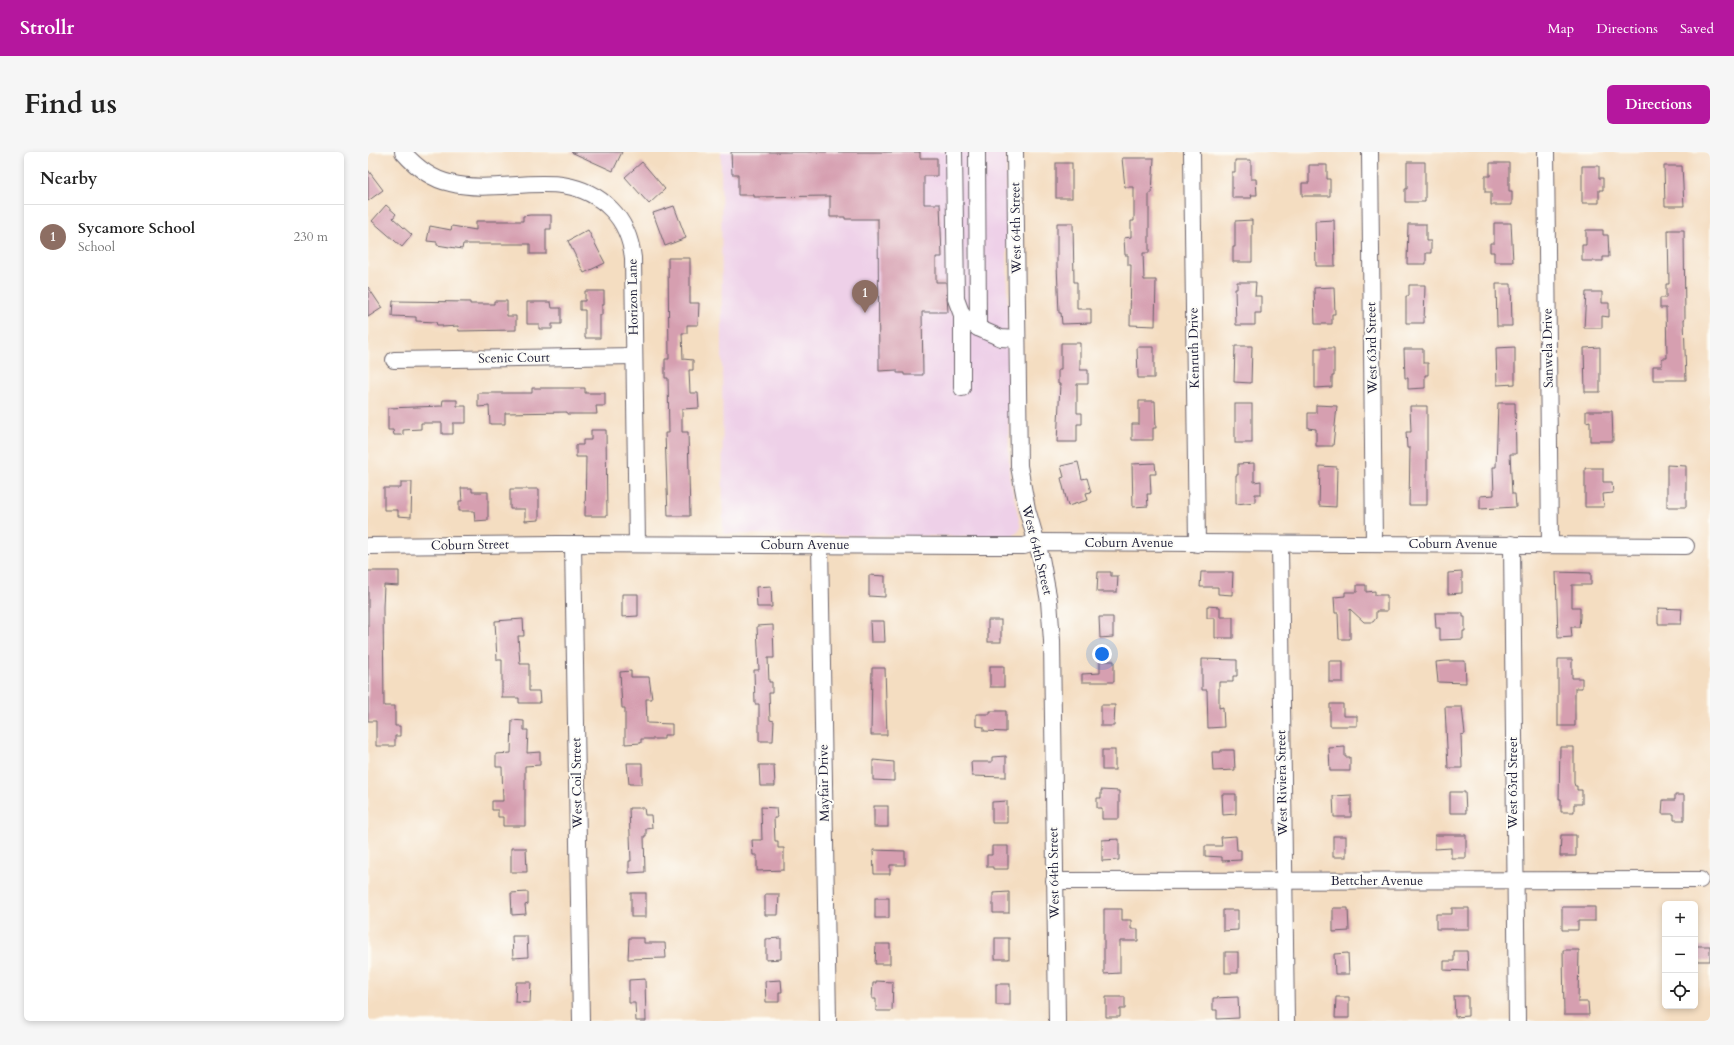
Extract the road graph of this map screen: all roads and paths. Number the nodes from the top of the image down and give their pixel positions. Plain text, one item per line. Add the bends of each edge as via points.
1 (403, 152) edge
2 (954, 152) edge
3 (978, 152) edge
4 (1015, 152) edge
5 (1192, 152) edge
6 (1370, 152) edge
7 (1546, 152) edge
8 (962, 316) junction
9 (978, 328) junction
10 (1017, 339) junction
11 (634, 356) junction
12 (394, 360) dead end
13 (962, 388) dead end
14 (1037, 542) junction
15 (1374, 543) junction
16 (573, 544) junction
17 (637, 544) junction
18 (1197, 544) junction
19 (1512, 544) junction
20 (820, 545) junction
21 (1280, 545) junction
22 (1550, 545) junction
23 (368, 546) edge
24 (1686, 546) dead end
25 (1514, 880) junction
26 (1700, 880) dead end
27 (1283, 881) junction
28 (1054, 882) junction
29 (581, 1021) edge
30 (828, 1021) edge
31 (1057, 1021) edge
32 (1286, 1021) edge
33 (1517, 1021) edge

1 - 11 street, Horizon Lane via 425,173 450,183 466,186 562,184 589,192 607,204 619,217 632,247
2 - 8 street via 956,300
3 - 9 street
4 - 10 street, West 64th Street
5 - 18 street, Kenruth Drive
6 - 15 street, West 63rd Street
7 - 22 street, Sanwela Drive
8 - 9 street
8 - 13 street
9 - 10 street via 1001,338
10 - 14 street, West 64th Street via 1019,466 1026,509
11 - 12 street, Scenic Court
11 - 17 street, Horizon Lane
14 - 18 street, Coburn Avenue
14 - 20 street, Coburn Avenue via 1024,546
14 - 28 street, West 64th Street via 1049,601 1052,641
15 - 19 street, Coburn Avenue
15 - 21 street, Coburn Avenue
16 - 17 street, Coburn Avenue
16 - 23 street, Coburn Street
16 - 29 street, West Coil Street
17 - 20 street, Coburn Avenue
18 - 21 street, Coburn Avenue
19 - 22 street, Coburn Avenue
19 - 25 street, West 63rd Street
20 - 30 street, Mayfair Drive
21 - 27 street, West Riviera Street
22 - 24 street, Coburn Avenue
25 - 26 street, Bettcher Avenue
25 - 27 street, Bettcher Avenue
25 - 33 street, West 63rd Street
27 - 28 street, Bettcher Avenue
27 - 32 street, West Riviera Street
28 - 31 street, West 64th Street

